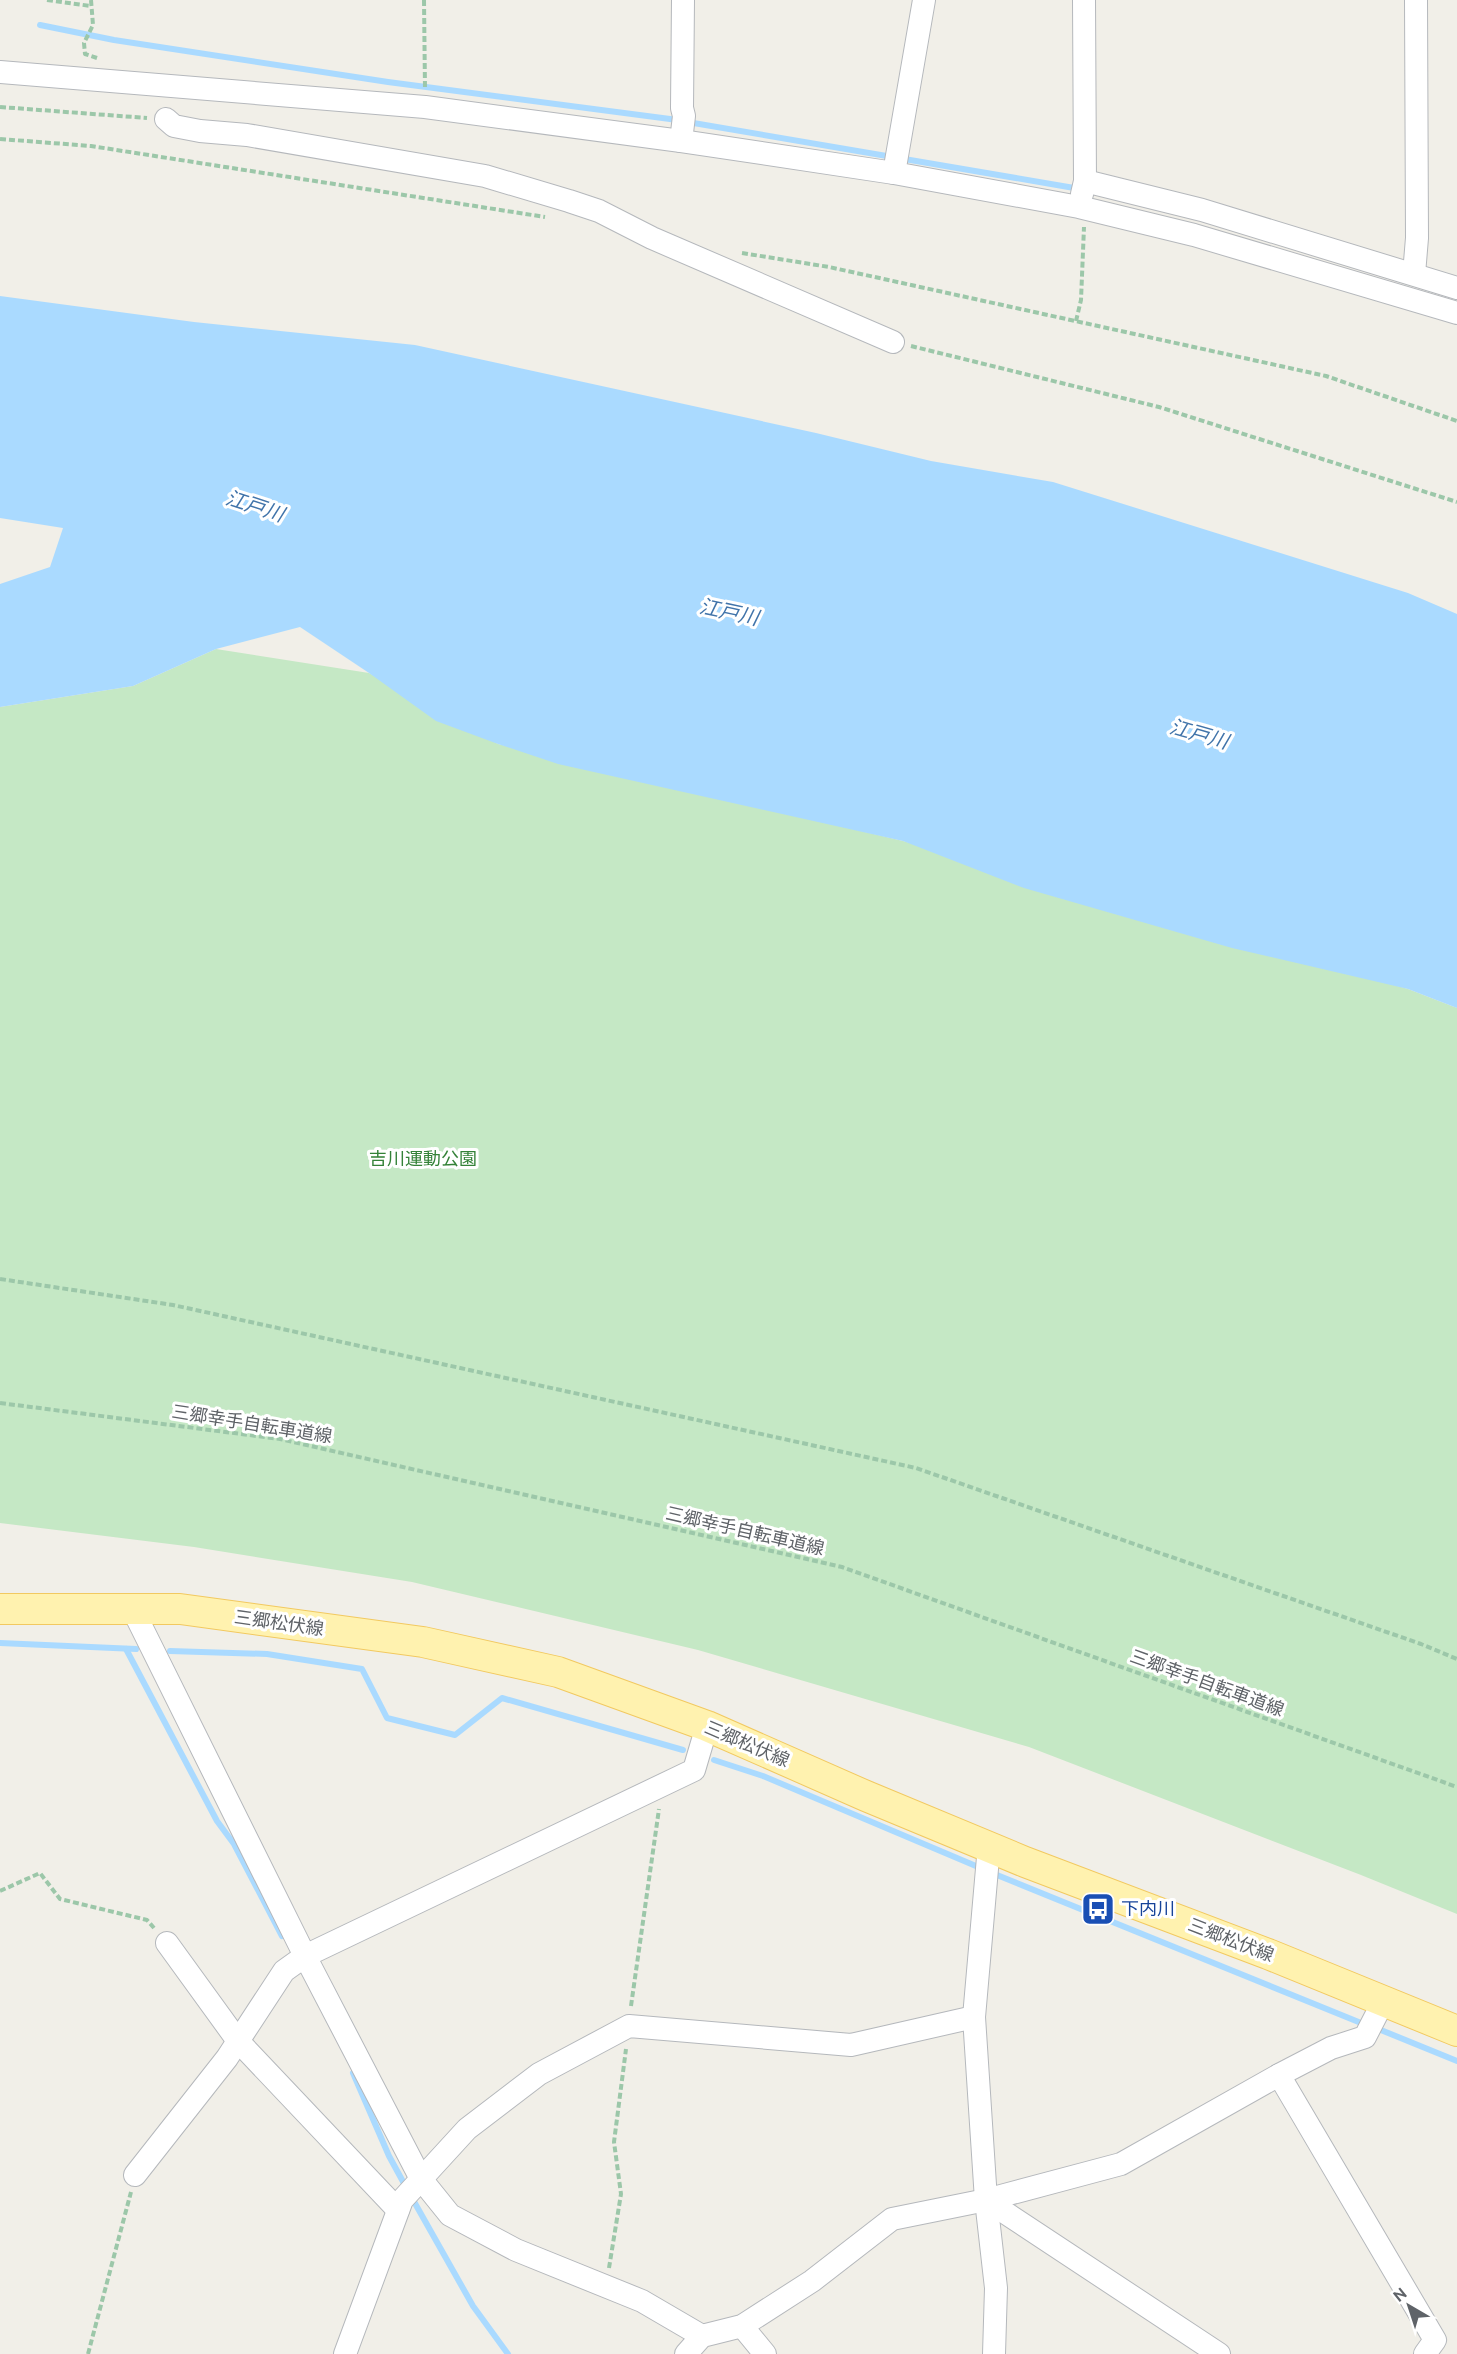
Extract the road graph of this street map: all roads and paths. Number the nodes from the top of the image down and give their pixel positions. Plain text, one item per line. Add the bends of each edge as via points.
1 (47, 0) edge
2 (91, 0) edge
3 (424, 0) edge
4 (683, 0) edge
5 (924, 0) edge
6 (1084, 0) edge
7 (1416, 0) edge
8 (91, 6) junction
9 (103, 61) dead end
10 (0, 72) edge
11 (425, 107) junction
12 (166, 119) dead end
13 (681, 141) junction
14 (894, 174) junction
15 (1084, 181) junction
16 (1084, 208) junction
17 (1414, 274) junction
18 (1457, 288) edge
19 (1457, 313) edge
20 (1076, 321) dead end
21 (893, 342) joint
22 (1457, 502) edge
23 (0, 1279) edge
24 (0, 1403) edge
25 (0, 1609) edge
26 (133, 1610) junction
27 (1457, 1659) edge
28 (707, 1726) junction
29 (1457, 1787) edge
30 (986, 1865) junction
31 (0, 1891) edge
32 (167, 1943) joint
33 (305, 1956) junction
34 (1380, 2009) junction
35 (974, 2017) junction
36 (1457, 2031) edge
37 (238, 2042) junction
38 (1279, 2075) junction
39 (135, 2175) joint
40 (421, 2179) junction
41 (986, 2200) junction
42 (398, 2210) junction
43 (742, 2326) junction
44 (702, 2336) junction
45 (88, 2354) edge
46 (345, 2354) edge
47 (686, 2354) edge
48 (765, 2354) edge
49 (994, 2354) edge
50 (1219, 2354) edge
51 (1425, 2354) edge

1 - 8 path
2 - 8 path
3 - 11 path
4 - 13 street
5 - 14 street
6 - 15 street
7 - 17 street
8 - 9 path via 93,25 84,43 85,54
10 - 11 street
11 - 13 street
12 - 21 street via 174,126 200,131 247,135 485,176 569,201
13 - 14 street
14 - 16 street
15 - 16 street
15 - 17 street via 1202,210
16 - 19 street via 1194,235
16 - 20 path via 1082,300
17 - 18 street
21 - 22 path via 1159,407
23 - 27 path via 173,1305 916,1468
24 - 29 path, 三郷幸手自転車道線 via 280,1439 842,1567
25 - 26 main road, 三郷松伏線
26 - 28 main road, 三郷松伏線 via 180,1610 423,1642 558,1672
26 - 33 street
28 - 30 main road, 三郷松伏線 via 866,1796
28 - 33 street via 694,1770
30 - 34 main road, 三郷松伏線 via 1268,1953
30 - 35 street
31 - 32 path via 40,1874 60,1899 147,1920
32 - 37 street
33 - 37 street via 284,1971
33 - 40 street
34 - 36 main road, 三郷松伏線
34 - 38 street via 1365,2037 1331,2048
35 - 40 street via 851,2045 629,2026 539,2074 467,2129
35 - 41 street
37 - 39 street
37 - 42 street
38 - 41 street via 1120,2164
38 - 51 street via 1435,2340
39 - 45 path
40 - 42 street
40 - 44 street via 450,2216 516,2250 642,2301
41 - 43 street via 892,2219 812,2281
41 - 49 street via 996,2288
41 - 50 street
42 - 46 street
43 - 44 street
43 - 48 street
44 - 47 street

